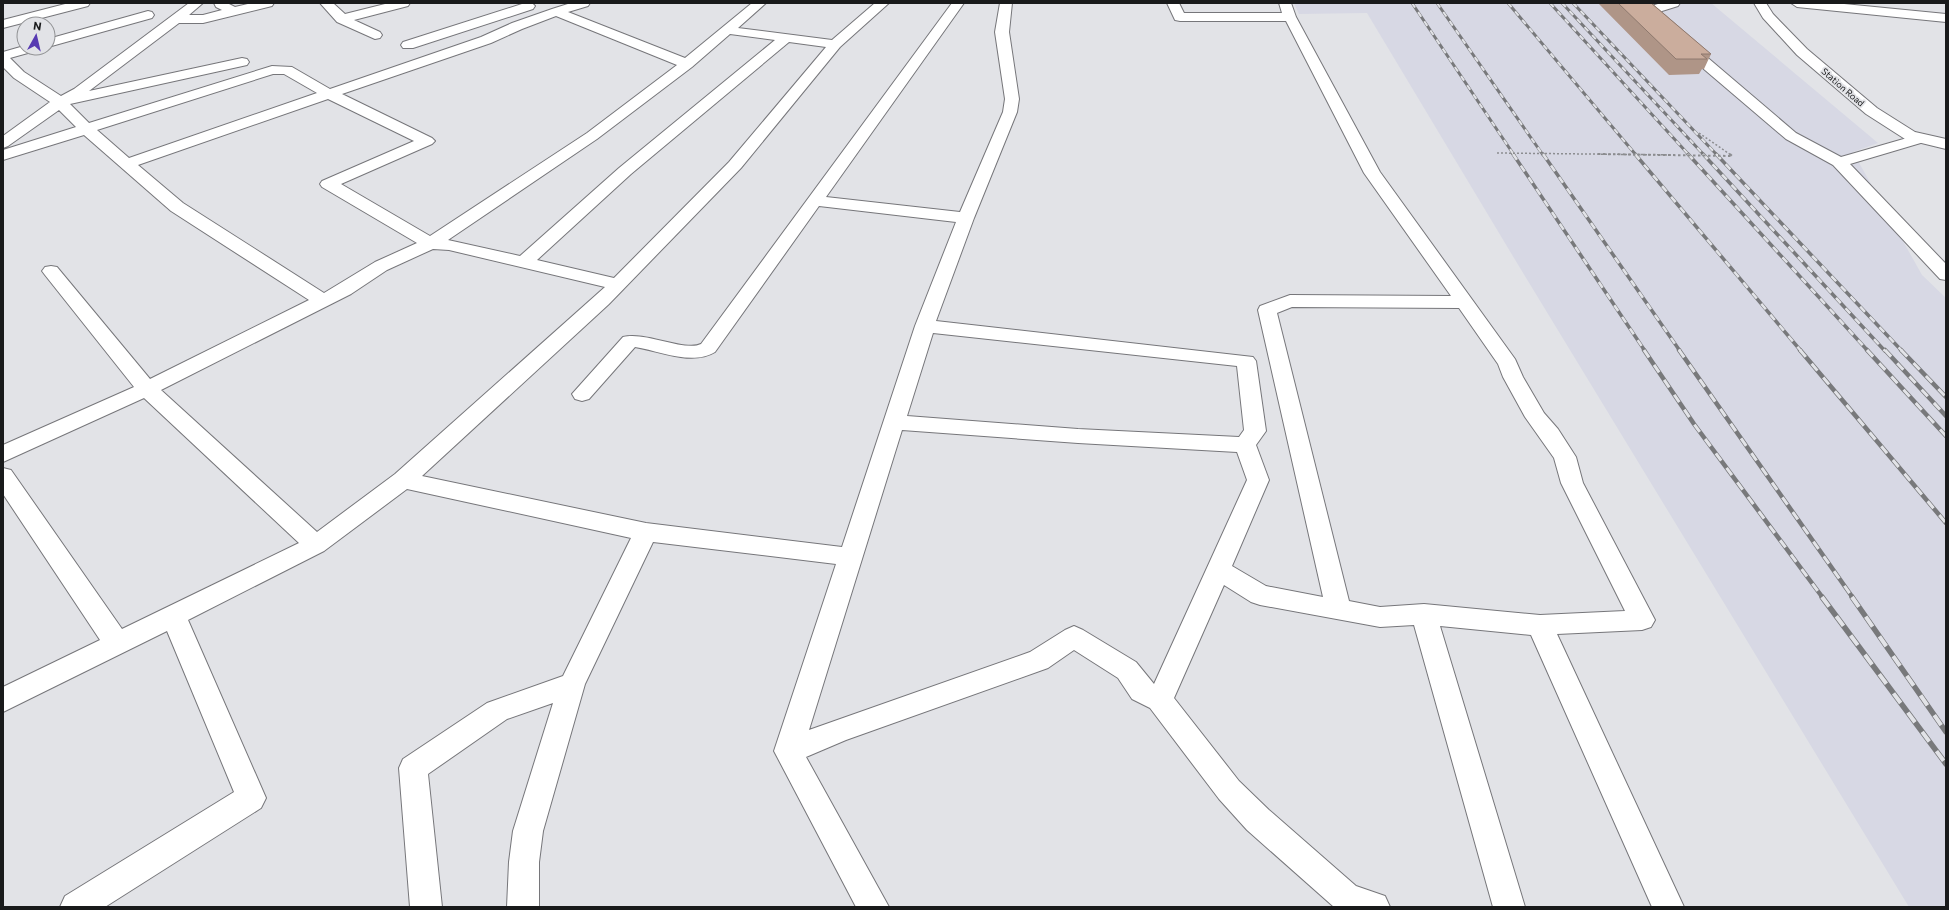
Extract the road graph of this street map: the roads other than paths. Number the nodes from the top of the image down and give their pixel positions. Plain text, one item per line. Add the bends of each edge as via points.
1 (84, 3) edge
2 (197, 3) edge
3 (219, 3) edge
4 (268, 3) edge
5 (326, 3) edge
6 (404, 3) edge
7 (540, 3) edge
8 (584, 3) edge
9 (760, 3) edge
10 (882, 3) edge
11 (958, 3) edge
12 (1006, 3) edge
13 (1173, 3) edge
14 (1674, 3) edge
15 (1760, 3) edge
16 (1797, 3) edge
17 (1288, 10) edge
18 (233, 11) junction
19 (556, 12) junction
20 (148, 15) dead end
21 (1946, 18) edge
22 (176, 19) junction
23 (342, 19) junction
24 (1658, 22) edge
25 (3, 24) edge
26 (726, 30) junction
27 (1670, 33) edge
28 (375, 35) dead end
29 (787, 37) junction
30 (56, 41) edge
31 (835, 44) junction
32 (408, 45) dead end
33 (16, 52) edge
34 (3, 56) edge
35 (3, 59) edge
36 (242, 62) dead end
37 (686, 64) junction
38 (329, 94) junction
39 (60, 102) junction
40 (86, 129) junction
41 (1919, 139) junction
42 (3, 143) edge
43 (1946, 144) edge
44 (3, 155) edge
45 (1839, 162) junction
46 (128, 165) junction
47 (816, 201) junction
48 (966, 218) junction
49 (430, 244) junction
50 (524, 262) junction
51 (52, 271) dead end
52 (1946, 275) edge
53 (617, 284) junction
54 (322, 300) junction
55 (1464, 302) junction
56 (925, 326) junction
57 (1279, 360) junction
58 (1246, 361) junction
59 (147, 390) junction
60 (582, 394) dead end
61 (894, 422) junction
62 (1245, 445) junction
63 (3, 454) edge
64 (3, 476) edge
65 (403, 480) junction
66 (646, 532) junction
67 (316, 545) junction
68 (850, 557) junction
69 (1218, 570) junction
70 (1339, 610) junction
71 (1424, 614) junction
72 (173, 616) junction
73 (1540, 625) junction
74 (117, 644) junction
75 (572, 684) junction
76 (3, 700) edge
77 (1160, 700) junction
78 (788, 751) junction
79 (76, 907) edge
80 (426, 907) edge
81 (523, 907) edge
82 (873, 907) edge
83 (1374, 907) edge
84 (1509, 907) edge
85 (1668, 907) edge

1 - 25 street
2 - 22 street
3 - 18 street
4 - 18 street
5 - 23 street
6 - 23 street
7 - 32 street
8 - 19 street
9 - 26 street
10 - 31 street
11 - 47 street
12 - 48 street via 1002,32 1012,107
13 - 17 street via 1180,16
14 - 24 street via 1646,12
15 - 41 street, Station Road via 1776,27 1852,95 1893,126
16 - 21 street
17 - 55 street via 1372,173
18 - 22 street via 203,19
19 - 37 street
19 - 38 street via 486,40
20 - 30 street
22 - 39 street via 79,92
23 - 28 street
26 - 29 street
26 - 37 street
27 - 45 street via 1791,136
29 - 31 street
29 - 50 street via 625,171
31 - 53 street via 735,165
33 - 34 street
35 - 39 street via 19,75
36 - 39 street
37 - 49 street via 592,136
38 - 40 street via 287,70 272,70
38 - 46 street
38 - 49 street via 427,141 328,184
39 - 40 street
39 - 42 street
40 - 44 street
40 - 46 street
41 - 43 street, Station Road
41 - 45 street
45 - 52 street
46 - 54 street via 177,207
47 - 48 street
47 - 60 street via 708,348 690,352 630,341
48 - 56 street
49 - 50 street via 449,245
49 - 54 street via 381,266 344,290
50 - 53 street
51 - 59 street
53 - 65 street
54 - 59 street
55 - 57 street via 1290,301 1267,310
55 - 73 street via 1508,363 1512,377 1565,457 1572,483 1642,620
56 - 58 street
56 - 61 street
57 - 58 street
57 - 70 street
58 - 62 street via 1254,431
59 - 63 street
59 - 67 street
61 - 62 street
61 - 68 street
62 - 69 street via 1258,480
64 - 74 street
65 - 66 street
65 - 67 street
66 - 68 street
66 - 75 street
67 - 72 street
68 - 78 street
69 - 70 street via 1260,595
69 - 77 street
70 - 71 street via 1380,617
71 - 73 street
71 - 84 street
72 - 74 street
72 - 79 street via 251,798
73 - 85 street
74 - 76 street
75 - 80 street via 497,712 413,768
75 - 81 street via 528,831
77 - 78 street via 1142,691 1128,670 1074,637 1039,660 837,731
77 - 83 street via 1229,790 1258,820 1347,898
78 - 82 street

